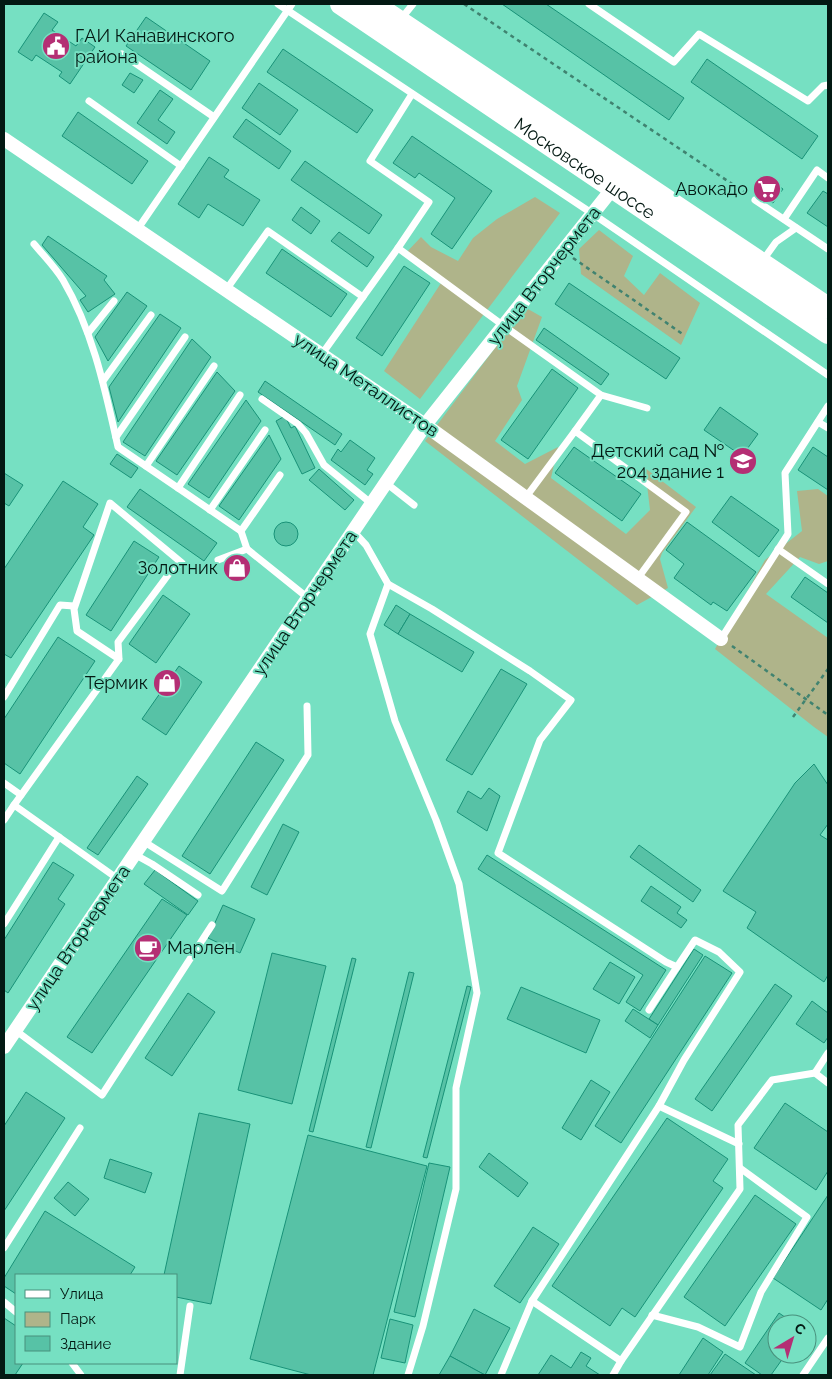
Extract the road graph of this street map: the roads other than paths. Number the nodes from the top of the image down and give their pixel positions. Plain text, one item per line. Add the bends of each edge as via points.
1 (278, 4) edge
2 (292, 4) edge
3 (341, 4) edge
4 (373, 4) edge
5 (589, 4) edge
6 (288, 10) junction
7 (406, 13) edge
8 (122, 54) dead end
9 (828, 85) edge
10 (412, 94) junction
11 (89, 101) dead end
12 (214, 117) junction
13 (4, 139) edge
14 (181, 166) junction
15 (828, 178) edge
16 (619, 181) junction
17 (755, 200) road end
18 (593, 214) junction
19 (784, 219) junction
20 (796, 228) junction
21 (137, 230) junction
22 (34, 244) dead end
23 (398, 248) junction
24 (828, 249) edge
25 (761, 263) junction
26 (226, 290) junction
27 (363, 297) junction
28 (114, 302) dead end
29 (828, 308) edge
30 (151, 315) dead end
31 (504, 326) junction
32 (88, 333) junction
33 (828, 333) edge
34 (186, 337) dead end
35 (322, 354) junction
36 (214, 366) dead end
37 (828, 375) edge
38 (103, 381) junction
39 (240, 395) dead end
40 (601, 395) junction
41 (262, 400) dead end
42 (828, 406) edge
43 (646, 408) dead end
44 (818, 422) junction
45 (425, 425) junction
46 (828, 428) edge
47 (264, 430) dead end
48 (575, 432) junction
49 (116, 437) junction
50 (146, 466) junction
51 (280, 475) dead end
52 (386, 483) junction
53 (178, 488) junction
54 (526, 497) junction
55 (372, 504) junction
56 (414, 505) dead end
57 (210, 510) junction
58 (241, 531) junction
59 (353, 531) junction
60 (247, 549) junction
61 (778, 549) junction
62 (218, 560) dead end
63 (638, 578) junction
64 (388, 584) junction
65 (828, 584) edge
66 (308, 598) junction
67 (74, 606) junction
68 (721, 639) joint
69 (119, 659) junction
70 (4, 697) edge
71 (307, 706) dead end
72 (4, 783) edge
73 (21, 794) junction
74 (14, 805) junction
75 (4, 820) edge
76 (59, 837) junction
77 (143, 841) junction
78 (134, 854) junction
79 (118, 879) junction
80 (198, 895) dead end
81 (4, 924) edge
82 (212, 925) dead end
83 (677, 968) junction
84 (649, 1010) dead end
85 (15, 1030) junction
86 (4, 1046) edge
87 (828, 1053) edge
88 (814, 1073) junction
89 (828, 1083) edge
90 (659, 1106) junction
91 (80, 1128) dead end
92 (739, 1144) junction
93 (740, 1168) junction
94 (4, 1248) edge
95 (532, 1300) junction
96 (4, 1302) edge
97 (190, 1306) dead end
98 (15, 1311) edge
99 (652, 1315) junction
100 (828, 1338) edge
101 (620, 1361) junction
102 (73, 1364) edge
103 (81, 1375) edge
104 (180, 1375) edge
105 (408, 1375) edge
106 (501, 1375) edge
107 (613, 1375) edge
108 (804, 1375) edge

1 - 6 lane
2 - 6 lane
3 - 16 main road, Московское шоссе
4 - 7 main road, Московское шоссе
5 - 9 lane via 674,62 699,34 808,101
6 - 10 lane
6 - 12 lane
7 - 16 main road, Московское шоссе
8 - 12 lane
10 - 18 lane
10 - 23 lane via 370,161 429,202
11 - 14 lane
12 - 14 lane
13 - 21 street, улица Металлистов
14 - 21 lane
15 - 19 lane via 817,170
16 - 18 street, улица Вторчермета
16 - 25 main road, Московское шоссе
16 - 33 main road, Московское шоссе
17 - 19 lane
18 - 31 street, улица Вторчермета
18 - 37 lane
19 - 20 lane
20 - 24 lane
20 - 25 lane via 776,242
21 - 26 street, улица Металлистов
22 - 32 lane via 62,278
23 - 27 lane
23 - 31 lane
25 - 29 main road, Московское шоссе
26 - 27 lane via 268,231
26 - 35 street, улица Металлистов
27 - 35 lane
28 - 32 lane
30 - 38 lane
31 - 40 lane
31 - 45 street, улица Вторчермета
32 - 38 lane
34 - 49 lane
35 - 45 street, улица Металлистов
36 - 50 lane
38 - 49 lane
39 - 53 lane
40 - 43 lane
40 - 48 lane
41 - 55 lane via 298,424 324,465
42 - 44 lane
44 - 46 lane
44 - 61 lane via 785,474 788,534
45 - 52 street, улица Вторчермета
45 - 54 street, улица Металлистов
47 - 57 lane
48 - 54 lane
48 - 63 lane via 686,512
49 - 50 lane via 118,447
50 - 53 lane
51 - 58 lane
52 - 55 street, улица Вторчермета
52 - 56 lane
53 - 57 lane
54 - 63 street, улица Металлистов
55 - 59 street, улица Вторчермета
57 - 58 lane
58 - 60 lane
59 - 64 lane via 366,545
59 - 66 street, улица Вторчермета
60 - 62 lane
60 - 66 lane
61 - 65 lane
61 - 68 lane
63 - 68 street, улица Металлистов
64 - 83 lane via 432,608 571,700 540,740 498,853
64 - 105 lane via 370,634 396,721 459,884 478,993 456,1088 456,1189
66 - 77 street, улица Вторчермета
67 - 69 lane via 77,631
67 - 69 lane via 110,503 182,563 174,567 118,642
67 - 70 lane via 60,606
69 - 73 lane
71 - 77 lane via 308,755 222,891
72 - 73 lane
73 - 74 lane
74 - 75 lane
74 - 76 lane
76 - 79 lane
76 - 81 lane
77 - 78 street, улица Вторчермета
78 - 79 street, улица Вторчермета
78 - 80 lane
79 - 85 street, улица Вторчермета
82 - 85 lane via 102,1095
83 - 84 lane
83 - 90 lane via 695,940 719,952 740,972
85 - 86 street, улица Вторчермета
87 - 88 lane
88 - 89 lane
88 - 92 lane via 772,1080 738,1126
90 - 92 lane
90 - 95 lane
91 - 94 lane
92 - 93 lane
93 - 99 lane via 740,1189
93 - 99 lane via 807,1217 761,1292 740,1347 698,1327
95 - 101 lane
95 - 106 lane
96 - 98 lane
97 - 104 lane
99 - 101 lane
100 - 108 lane
101 - 107 lane
102 - 103 lane

